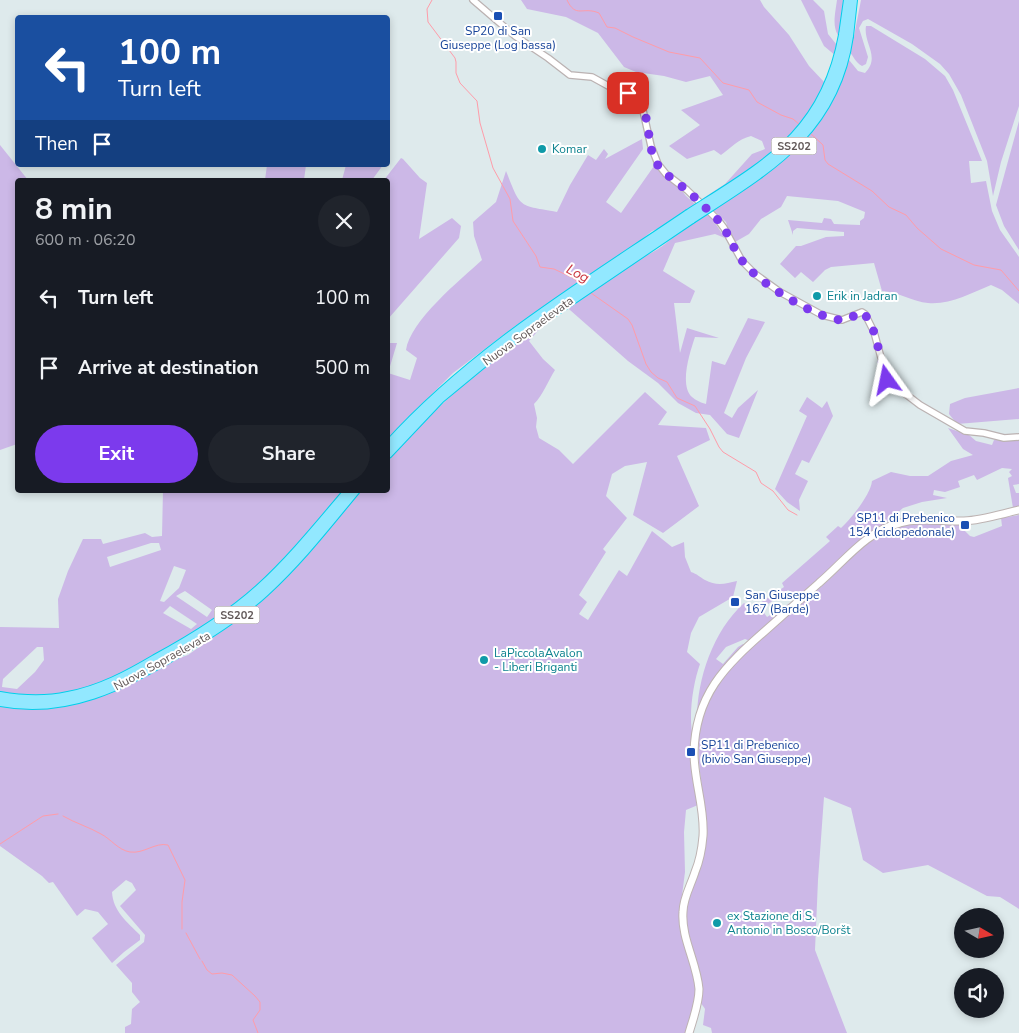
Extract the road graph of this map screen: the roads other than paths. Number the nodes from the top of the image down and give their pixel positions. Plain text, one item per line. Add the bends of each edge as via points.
1 (473, 0) edge
2 (848, 0) edge
3 (853, 0) edge
4 (846, 36) junction
5 (521, 330) junction
6 (1019, 437) edge
7 (390, 443) edge
8 (390, 452) edge
9 (347, 493) edge
10 (353, 493) edge
11 (1019, 510) edge
12 (312, 538) junction
13 (0, 696) edge
14 (0, 702) edge
15 (46, 702) junction
16 (689, 1033) edge

1 - 6 street via 515,36 570,75 592,77 634,95 642,106 658,164 718,220 748,268 780,292 822,315 842,320 862,312 865,314 872,325 892,389 903,392 959,429 1001,438
2 - 4 highway, Nuova Sopraelevata / SS202
3 - 4 highway, Nuova Sopraelevata / SS202
4 - 5 highway, Nuova Sopraelevata / SS202, bridge via 839,78 826,105 791,149 760,174
5 - 7 highway, Nuova Sopraelevata / SS202 via 443,389
5 - 8 highway, Nuova Sopraelevata / SS202 via 454,387
9 - 12 highway, Nuova Sopraelevata / SS202
10 - 12 highway, Nuova Sopraelevata / SS202
11 - 16 main road via 968,521 912,520 880,531 736,657 714,683 697,727 694,754 703,834 699,862 683,912 698,988
12 - 15 highway, Nuova Sopraelevata / SS202 via 241,605 144,669 99,694 70,702
13 - 15 highway, Nuova Sopraelevata / SS202
14 - 15 highway, Nuova Sopraelevata / SS202 via 25,705

